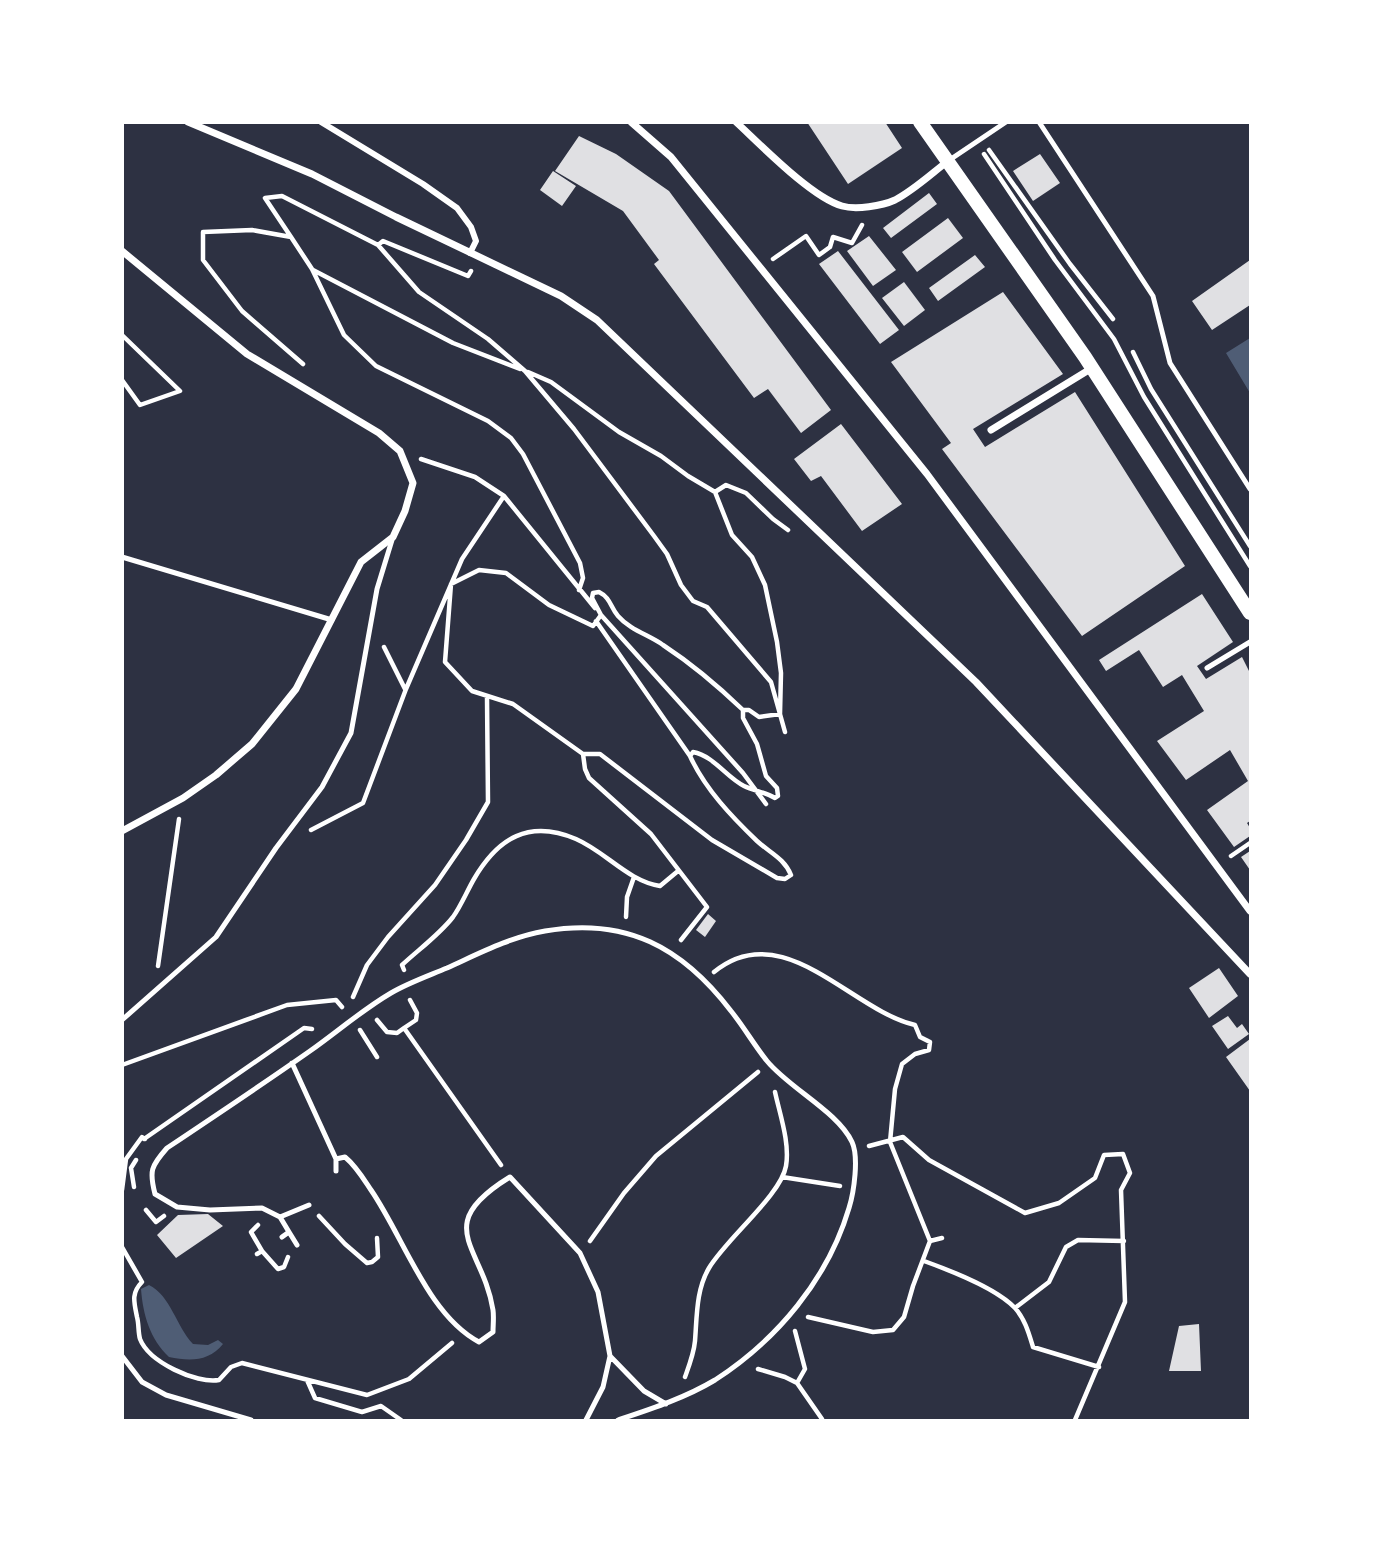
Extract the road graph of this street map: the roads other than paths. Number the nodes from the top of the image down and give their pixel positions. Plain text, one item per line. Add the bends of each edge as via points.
1 (188, 122) edge
2 (321, 122) edge
3 (631, 122) edge
4 (736, 122) edge
5 (920, 122) edge
6 (1006, 122) edge
7 (1039, 122) edge
8 (948, 161) junction
9 (122, 251) edge
10 (470, 253) junction
11 (1092, 368) junction
12 (990, 430) dead end
13 (1251, 489) edge
14 (393, 537) junction
15 (122, 557) edge
16 (1251, 613) edge
17 (332, 620) junction
18 (1251, 642) edge
19 (1207, 668) dead end
20 (122, 831) edge
21 (1251, 912) edge
22 (1251, 974) edge
23 (122, 1020) edge
24 (292, 1063) junction
25 (336, 1159) junction
26 (336, 1171) dead end
27 (309, 1205) road end
28 (280, 1217) junction
29 (289, 1232) junction
30 (282, 1237) road end
31 (296, 1245) dead end
32 (122, 1356) edge
33 (610, 1356) junction
34 (666, 1404) junction
35 (251, 1420) edge
36 (586, 1420) edge
37 (618, 1420) edge

1 - 10 street via 313,174
2 - 10 street via 457,208 476,241
3 - 21 street via 671,157 927,474
4 - 8 street via 803,183 842,206 894,201
5 - 8 main road
6 - 8 lane
7 - 13 lane via 1153,296 1170,363
8 - 11 main road
9 - 14 street via 247,354 379,433 400,451 413,483
10 - 22 street via 561,296 597,320 976,682
11 - 12 street
11 - 16 main road
14 - 17 street via 360,562
14 - 23 lane via 383,563 351,733 322,787 216,937
15 - 17 lane
17 - 20 street via 296,690 252,744 183,798
18 - 19 lane
24 - 25 lane
24 - 28 lane via 167,1148 150,1174 155,1194 177,1207 262,1208
24 - 34 lane via 402,988 480,952 544,931 607,927 625,932 671,952 705,980 769,1063 843,1129 854,1149 853,1188 841,1235 820,1277 790,1313 714,1380
25 - 26 lane
25 - 33 lane via 345,1157 354,1164 446,1317 479,1342 493,1332 493,1311 467,1238 466,1221 472,1207 510,1177 580,1252 598,1292
27 - 28 lane
28 - 29 lane
29 - 30 lane
29 - 31 lane
32 - 35 lane via 142,1382 166,1395
33 - 34 lane via 644,1391
33 - 36 lane via 603,1387
34 - 37 lane

